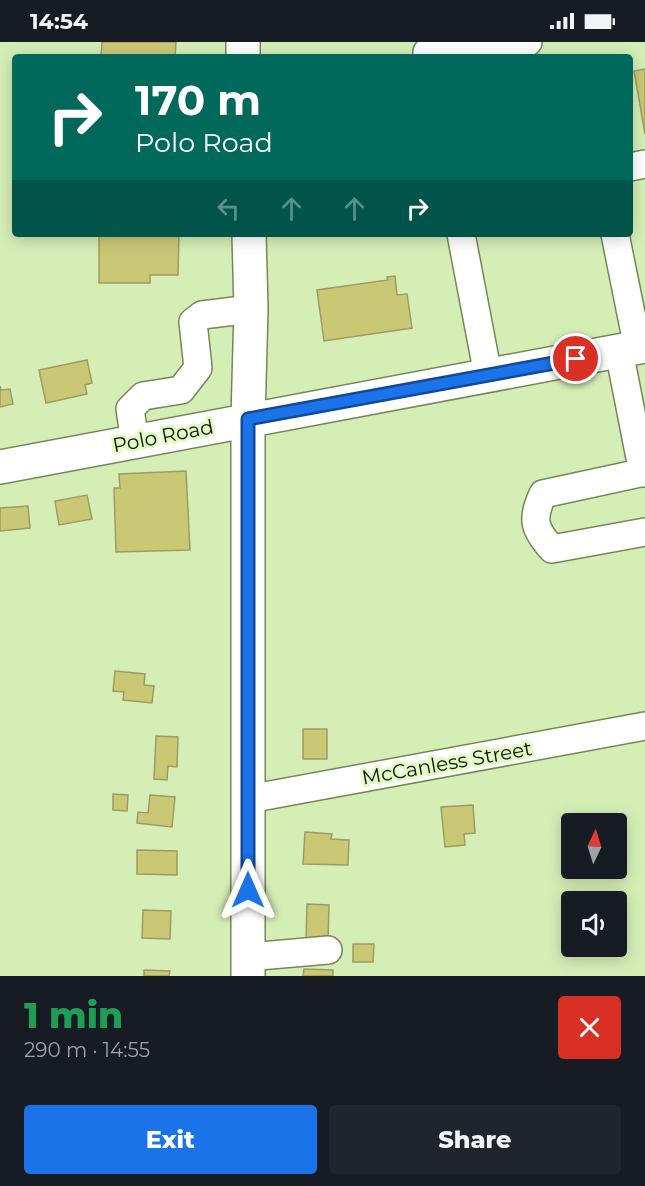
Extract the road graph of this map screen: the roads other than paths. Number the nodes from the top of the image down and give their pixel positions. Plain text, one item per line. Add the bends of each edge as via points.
1 (528, 42) edge
2 (427, 50) edge
3 (249, 237) edge
4 (462, 237) edge
5 (616, 237) edge
6 (251, 309) junction
7 (634, 348) edge
8 (488, 375) junction
9 (248, 419) junction
10 (135, 442) junction
11 (0, 467) edge
12 (644, 472) edge
13 (645, 532) edge
14 (645, 726) edge
15 (249, 799) junction
16 (328, 950) dead end
17 (248, 967) edge

1 - 2 street
3 - 6 main road
4 - 8 street
5 - 7 street
6 - 9 main road
6 - 10 street via 202,315 194,322 198,368 181,390 143,396 130,409
7 - 8 main road, Polo Road
7 - 12 street
8 - 9 main road, Polo Road
9 - 10 main road, Polo Road
9 - 15 main road
10 - 11 main road, Polo Road
12 - 13 street via 543,494 535,510 538,533 552,549
14 - 15 street, McCanless Street
15 - 17 main road
16 - 17 street

